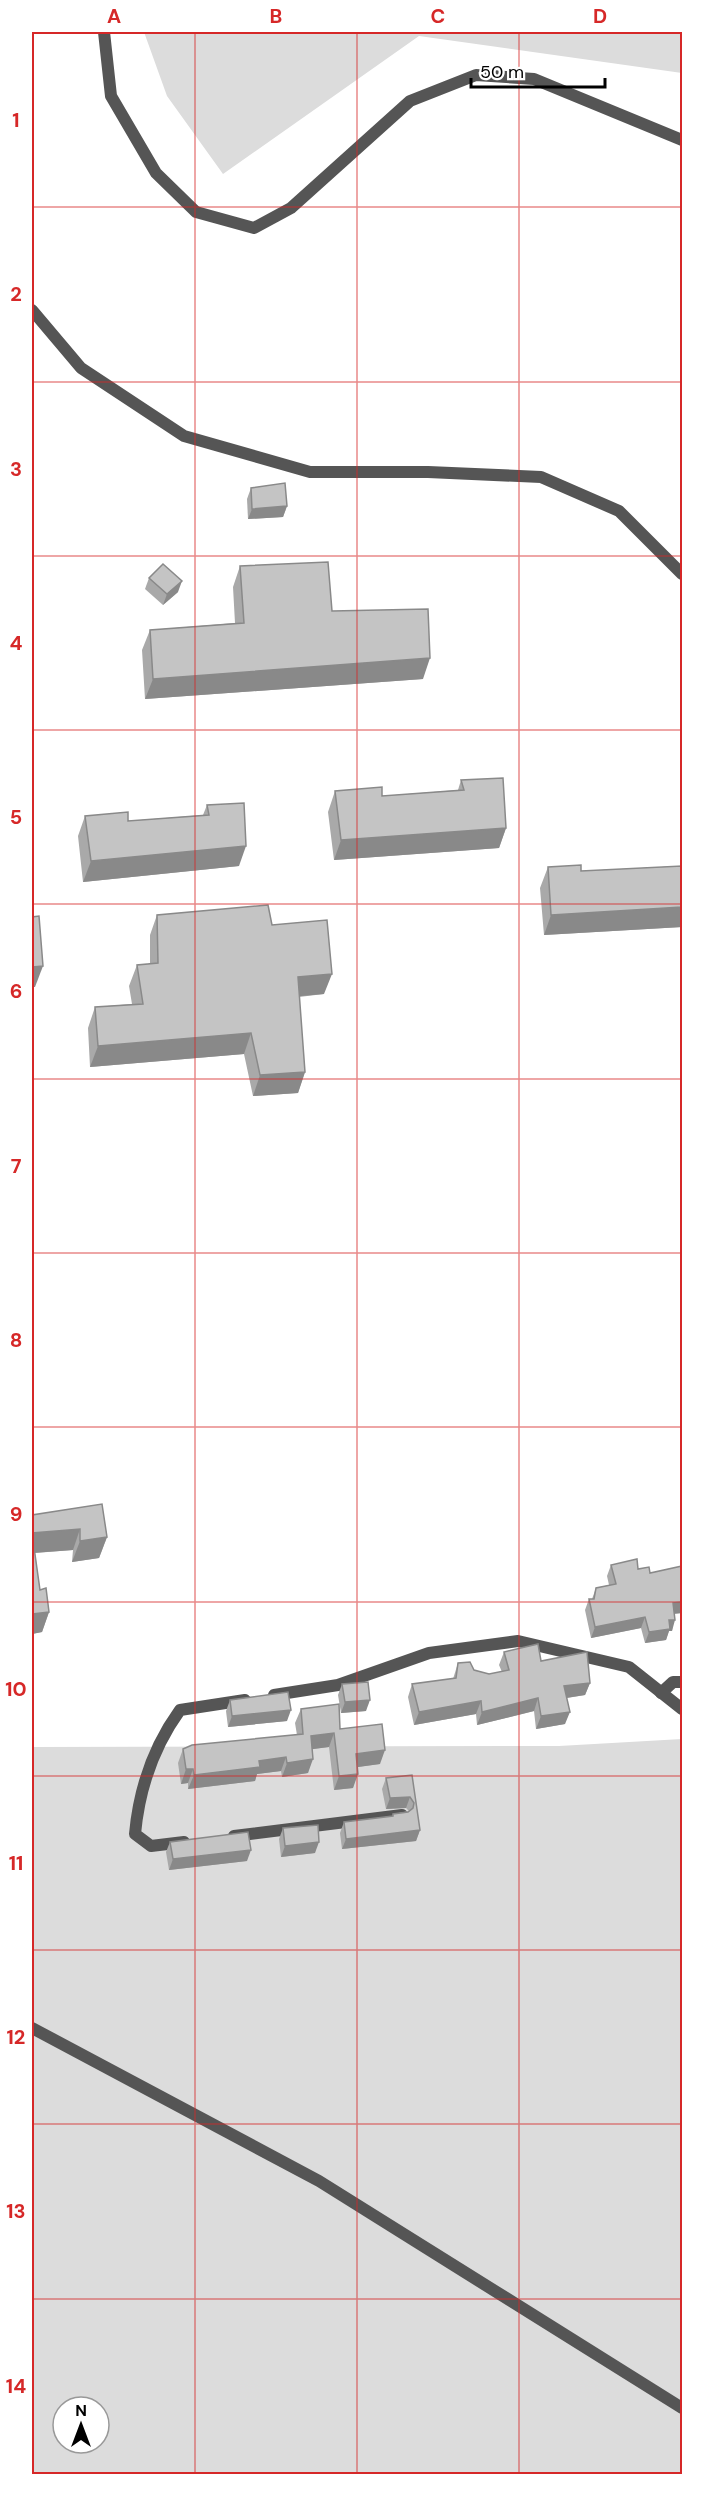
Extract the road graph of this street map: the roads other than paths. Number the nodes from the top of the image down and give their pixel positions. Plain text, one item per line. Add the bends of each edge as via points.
1 (104, 32) edge
2 (682, 140) edge
3 (32, 310) edge
4 (682, 574) edge
5 (682, 1682) edge
6 (662, 1693) junction
7 (682, 1709) edge
8 (402, 1815) edge
9 (220, 1838) edge
10 (197, 1840) edge
11 (32, 2028) edge
12 (682, 2408) edge

1 - 2 street via 111,96 156,173 196,212 254,228 291,208 410,101 476,75 534,80
3 - 4 street via 81,368 184,436 310,472 541,477 619,511
5 - 6 street via 674,1682
6 - 7 street
6 - 10 street via 629,1667 518,1641 429,1653 338,1685 180,1710 166,1729 138,1799 135,1834 151,1846
8 - 9 street
11 - 12 street via 319,2181

